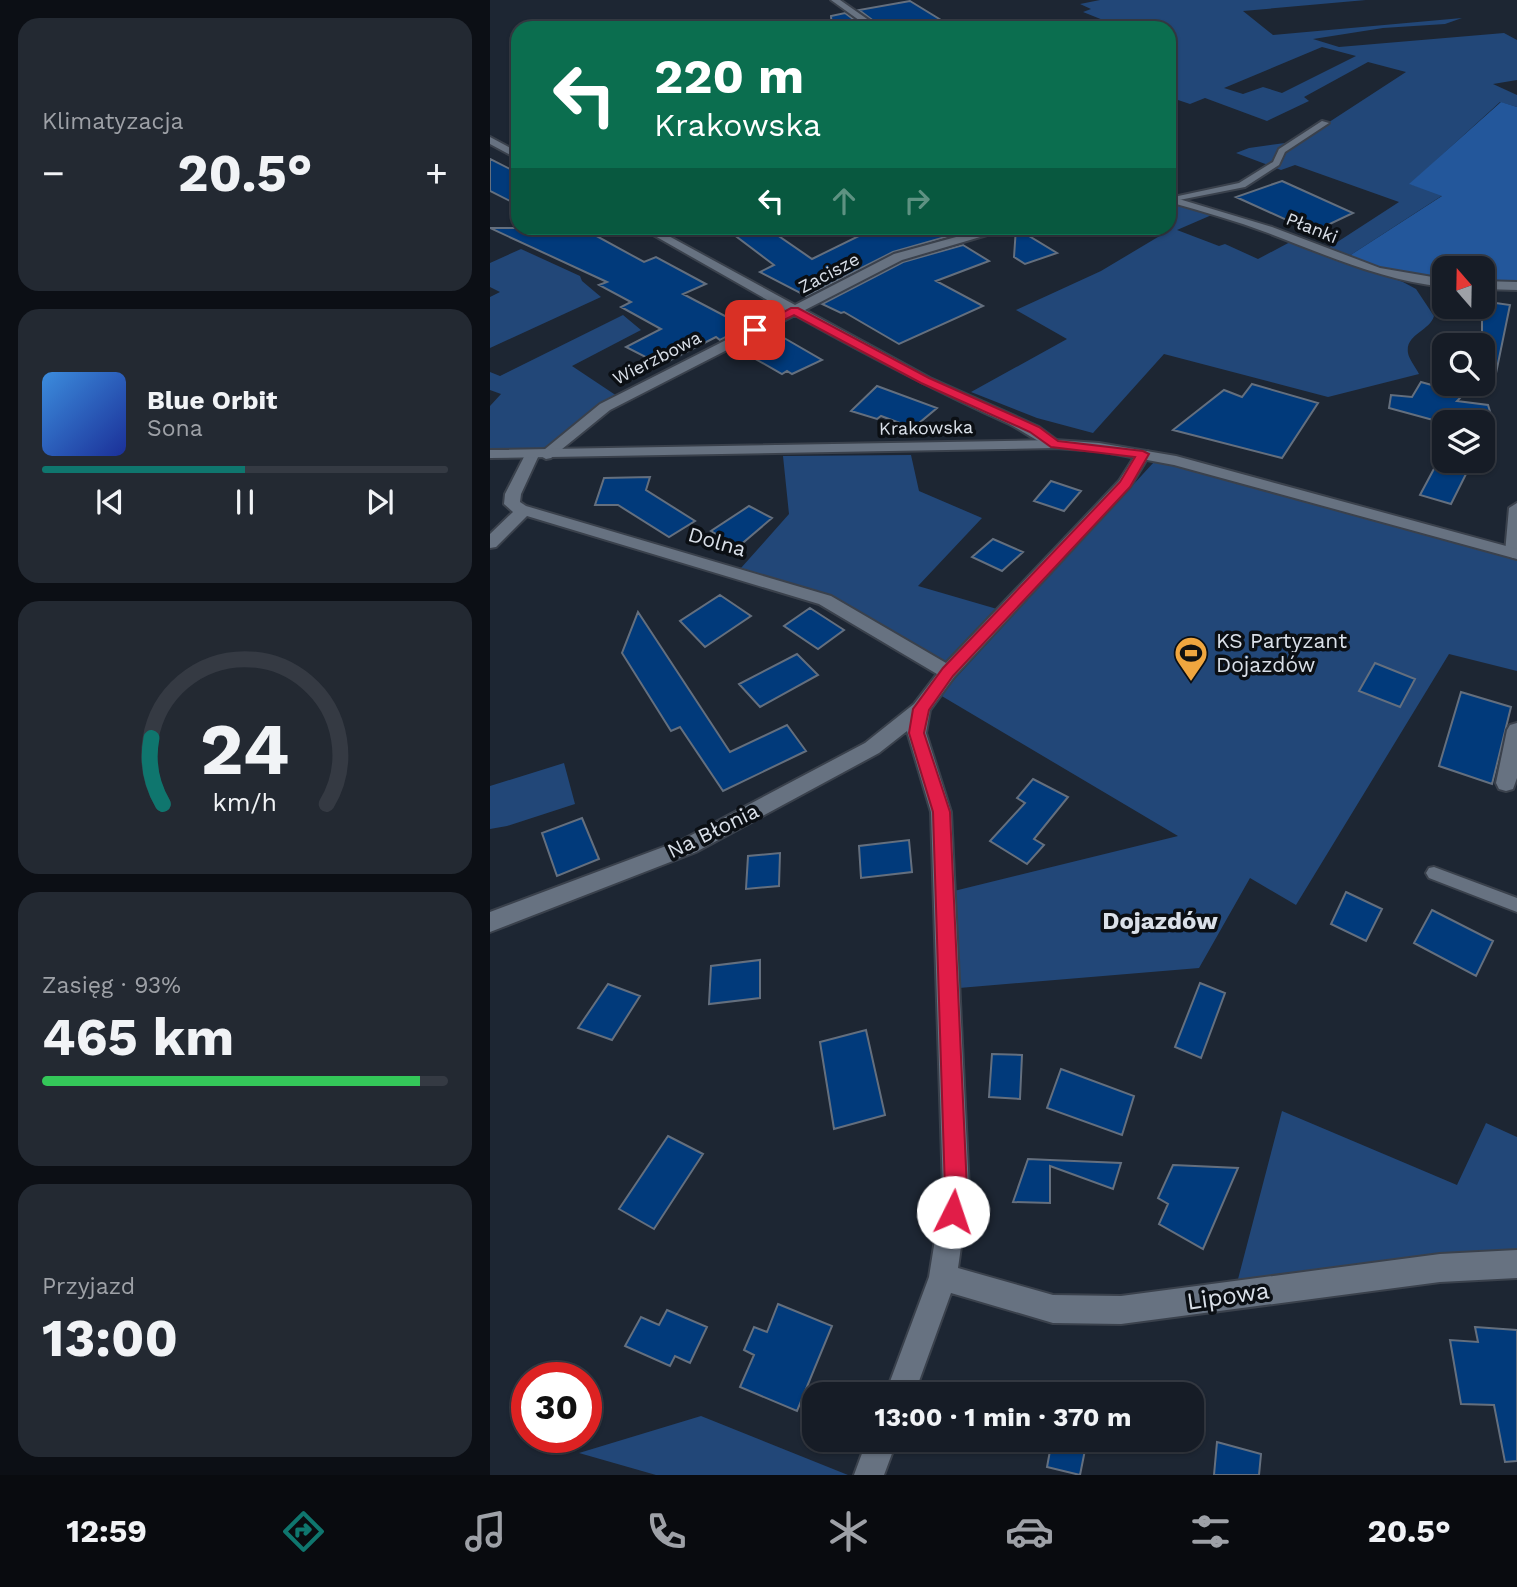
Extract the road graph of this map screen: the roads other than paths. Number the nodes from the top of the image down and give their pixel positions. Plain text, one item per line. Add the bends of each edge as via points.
1 (835, 0) edge
2 (866, 21) edge
3 (1325, 123) dead end
4 (490, 140) edge
5 (511, 152) edge
6 (1176, 199) edge
7 (1176, 202) edge
8 (658, 235) edge
9 (975, 235) edge
10 (1432, 282) edge
11 (1495, 285) edge
12 (1517, 286) edge
13 (794, 311) junction
14 (1015, 421) junction
15 (1055, 444) junction
16 (1026, 445) junction
17 (490, 454) edge
18 (1143, 454) junction
19 (539, 455) junction
20 (1517, 508) edge
21 (524, 510) junction
22 (490, 543) edge
23 (1515, 554) edge
24 (948, 672) junction
25 (921, 709) junction
26 (1517, 730) edge
27 (1506, 783) dead end
28 (1434, 873) dead end
29 (1517, 905) edge
30 (490, 922) edge
31 (1517, 1264) edge
32 (943, 1277) junction
33 (904, 1382) edge
34 (878, 1452) edge
35 (869, 1475) edge

1 - 2 street
3 - 6 lane via 1242,185
4 - 5 street
7 - 10 street, Płanki via 1268,229 1402,279
8 - 13 street
9 - 13 street, Zacisze via 898,257
11 - 12 street
13 - 14 street via 925,381
13 - 19 street, Wierzbowa via 605,407
14 - 15 street
14 - 16 street
15 - 16 street, Krakowska
15 - 18 street, Krakowska
16 - 19 street, Krakowska
17 - 19 street, Krakowska
18 - 23 street, Krakowska
18 - 24 street via 1125,484
19 - 21 street via 513,494 512,504
20 - 23 street
21 - 22 street
21 - 24 street, Dolna via 825,600
24 - 25 street
25 - 30 street, Na Błonia via 872,748 689,846
25 - 32 street via 916,733 942,812 956,1190
26 - 27 street
28 - 29 lane
31 - 32 street, Lipowa via 1440,1268 1121,1310 1053,1309
32 - 33 street
34 - 35 street

